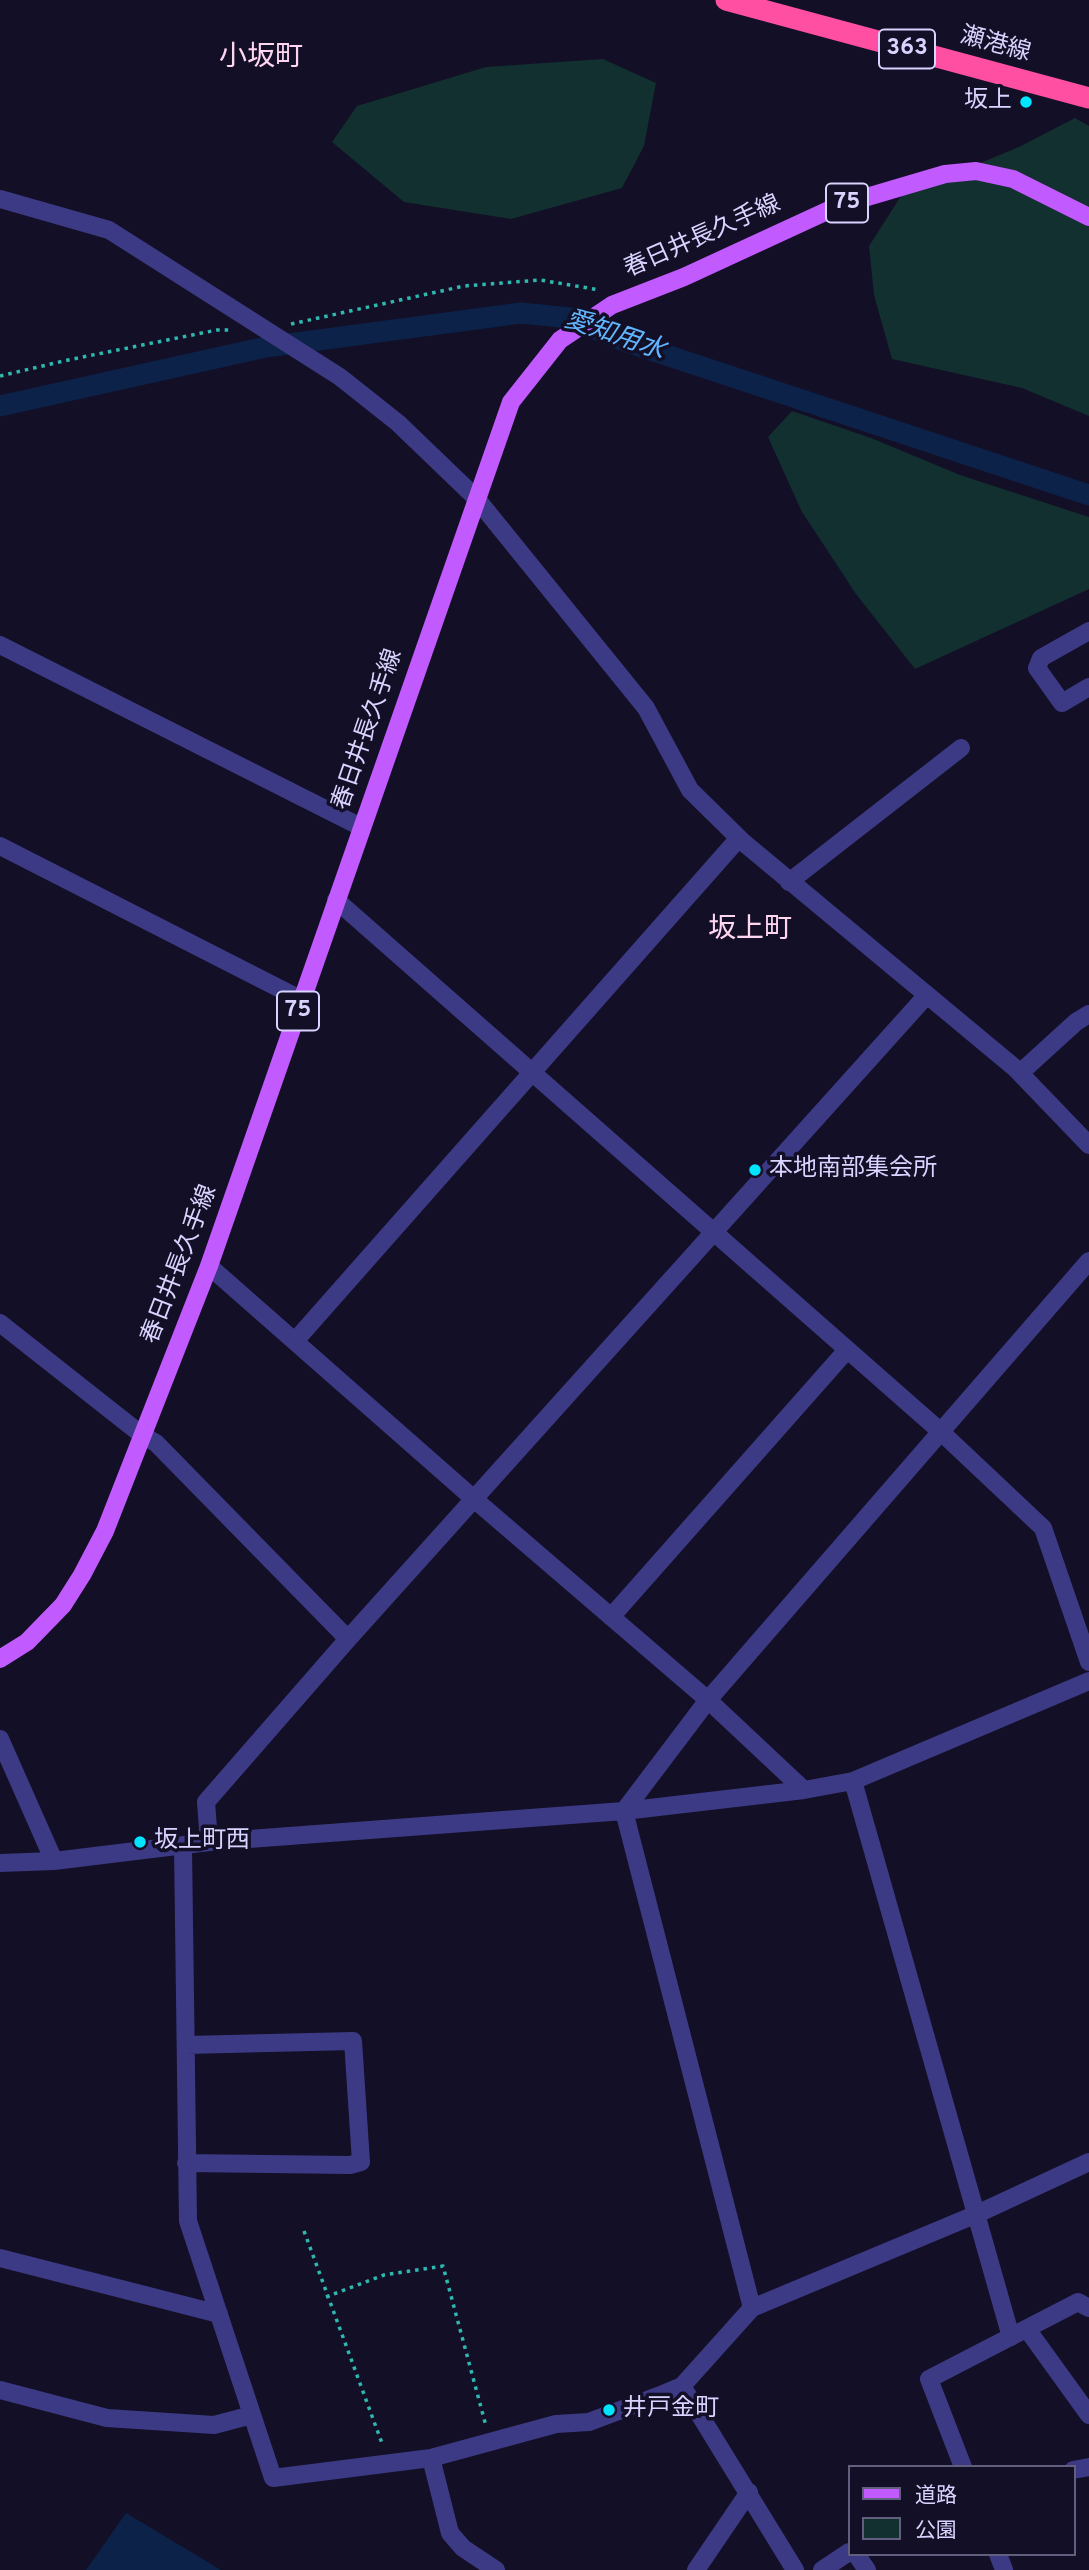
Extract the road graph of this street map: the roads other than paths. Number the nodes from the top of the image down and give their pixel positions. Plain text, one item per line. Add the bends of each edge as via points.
1 (726, 0) edge
2 (1089, 98) edge
3 (0, 200) edge
4 (1089, 217) edge
5 (476, 498) junction
6 (1089, 631) edge
7 (0, 645) edge
8 (1089, 687) edge
9 (961, 748) dead end
10 (361, 827) junction
11 (739, 838) junction
12 (0, 846) edge
13 (789, 882) junction
14 (336, 900) junction
15 (927, 995) junction
16 (302, 1000) junction
17 (1089, 1014) edge
18 (531, 1072) junction
19 (1020, 1073) junction
20 (1089, 1145) edge
21 (712, 1233) junction
22 (1089, 1261) edge
23 (209, 1266) junction
24 (0, 1323) edge
25 (295, 1341) junction
26 (847, 1349) junction
27 (940, 1430) junction
28 (142, 1435) junction
29 (474, 1499) junction
30 (611, 1617) junction
31 (348, 1639) junction
32 (0, 1658) edge
33 (1089, 1662) edge
34 (1089, 1681) edge
35 (708, 1700) junction
36 (0, 1739) edge
37 (853, 1782) junction
38 (804, 1790) junction
39 (624, 1811) junction
40 (209, 1842) junction
41 (183, 1847) junction
42 (54, 1861) junction
43 (0, 1863) edge
44 (186, 2045) junction
45 (1089, 2162) edge
46 (186, 2163) junction
47 (977, 2214) junction
48 (0, 2258) edge
49 (751, 2308) junction
50 (1089, 2308) edge
51 (219, 2314) junction
52 (1027, 2329) junction
53 (1011, 2337) junction
54 (682, 2386) junction
55 (0, 2390) edge
56 (252, 2415) junction
57 (1089, 2415) edge
58 (431, 2458) junction
59 (962, 2465) edge
60 (749, 2492) junction
61 (848, 2553) edge
62 (496, 2570) edge
63 (696, 2570) edge
64 (795, 2570) edge
65 (822, 2570) edge

1 - 2 highway, 瀬港線 / 363
3 - 5 street via 109,230 340,377 398,423
4 - 5 main road, 春日井長久手線 / 75 via 1013,179 976,171 945,174 840,205 612,305 560,340 511,402
5 - 10 main road, 春日井長久手線 / 75
5 - 11 street via 646,708 690,790
6 - 8 street via 1041,658 1037,668 1062,703
7 - 10 street
9 - 13 street
10 - 14 main road, 春日井長久手線 / 75
11 - 13 street
11 - 18 street
12 - 16 street
13 - 15 street
14 - 16 main road, 春日井長久手線 / 75
14 - 18 street
15 - 19 street
15 - 21 street
16 - 23 main road, 春日井長久手線 / 75
17 - 19 street
18 - 21 street
18 - 25 street
19 - 20 street
21 - 26 street
21 - 29 street
22 - 27 street
23 - 25 street
23 - 28 main road, 春日井長久手線 / 75
24 - 28 street
25 - 29 street
26 - 27 street
26 - 30 street
27 - 33 street via 1043,1528
27 - 35 street
28 - 31 street via 156,1443
28 - 32 main road, 春日井長久手線 / 75 via 105,1531 63,1605 27,1642
29 - 30 street
29 - 31 street
30 - 35 street
31 - 40 street via 206,1802
34 - 37 street
35 - 38 street
35 - 39 street
36 - 42 street
37 - 38 street
37 - 47 street
38 - 39 street
39 - 40 street
39 - 49 street
40 - 41 street
41 - 42 street
41 - 44 street
42 - 43 street
44 - 46 street
44 - 46 street via 353,2041 361,2162
45 - 47 street
46 - 51 street via 188,2221
47 - 49 street
47 - 53 street
48 - 51 street
49 - 54 street
50 - 52 street via 1078,2302
51 - 56 street
52 - 53 street
52 - 57 street
53 - 59 street via 929,2379
54 - 58 street via 589,2423 556,2424
54 - 60 street
55 - 56 street via 107,2417 214,2425
56 - 58 street via 273,2478
58 - 62 street via 450,2533 463,2548
60 - 63 street
60 - 64 street
61 - 65 street

